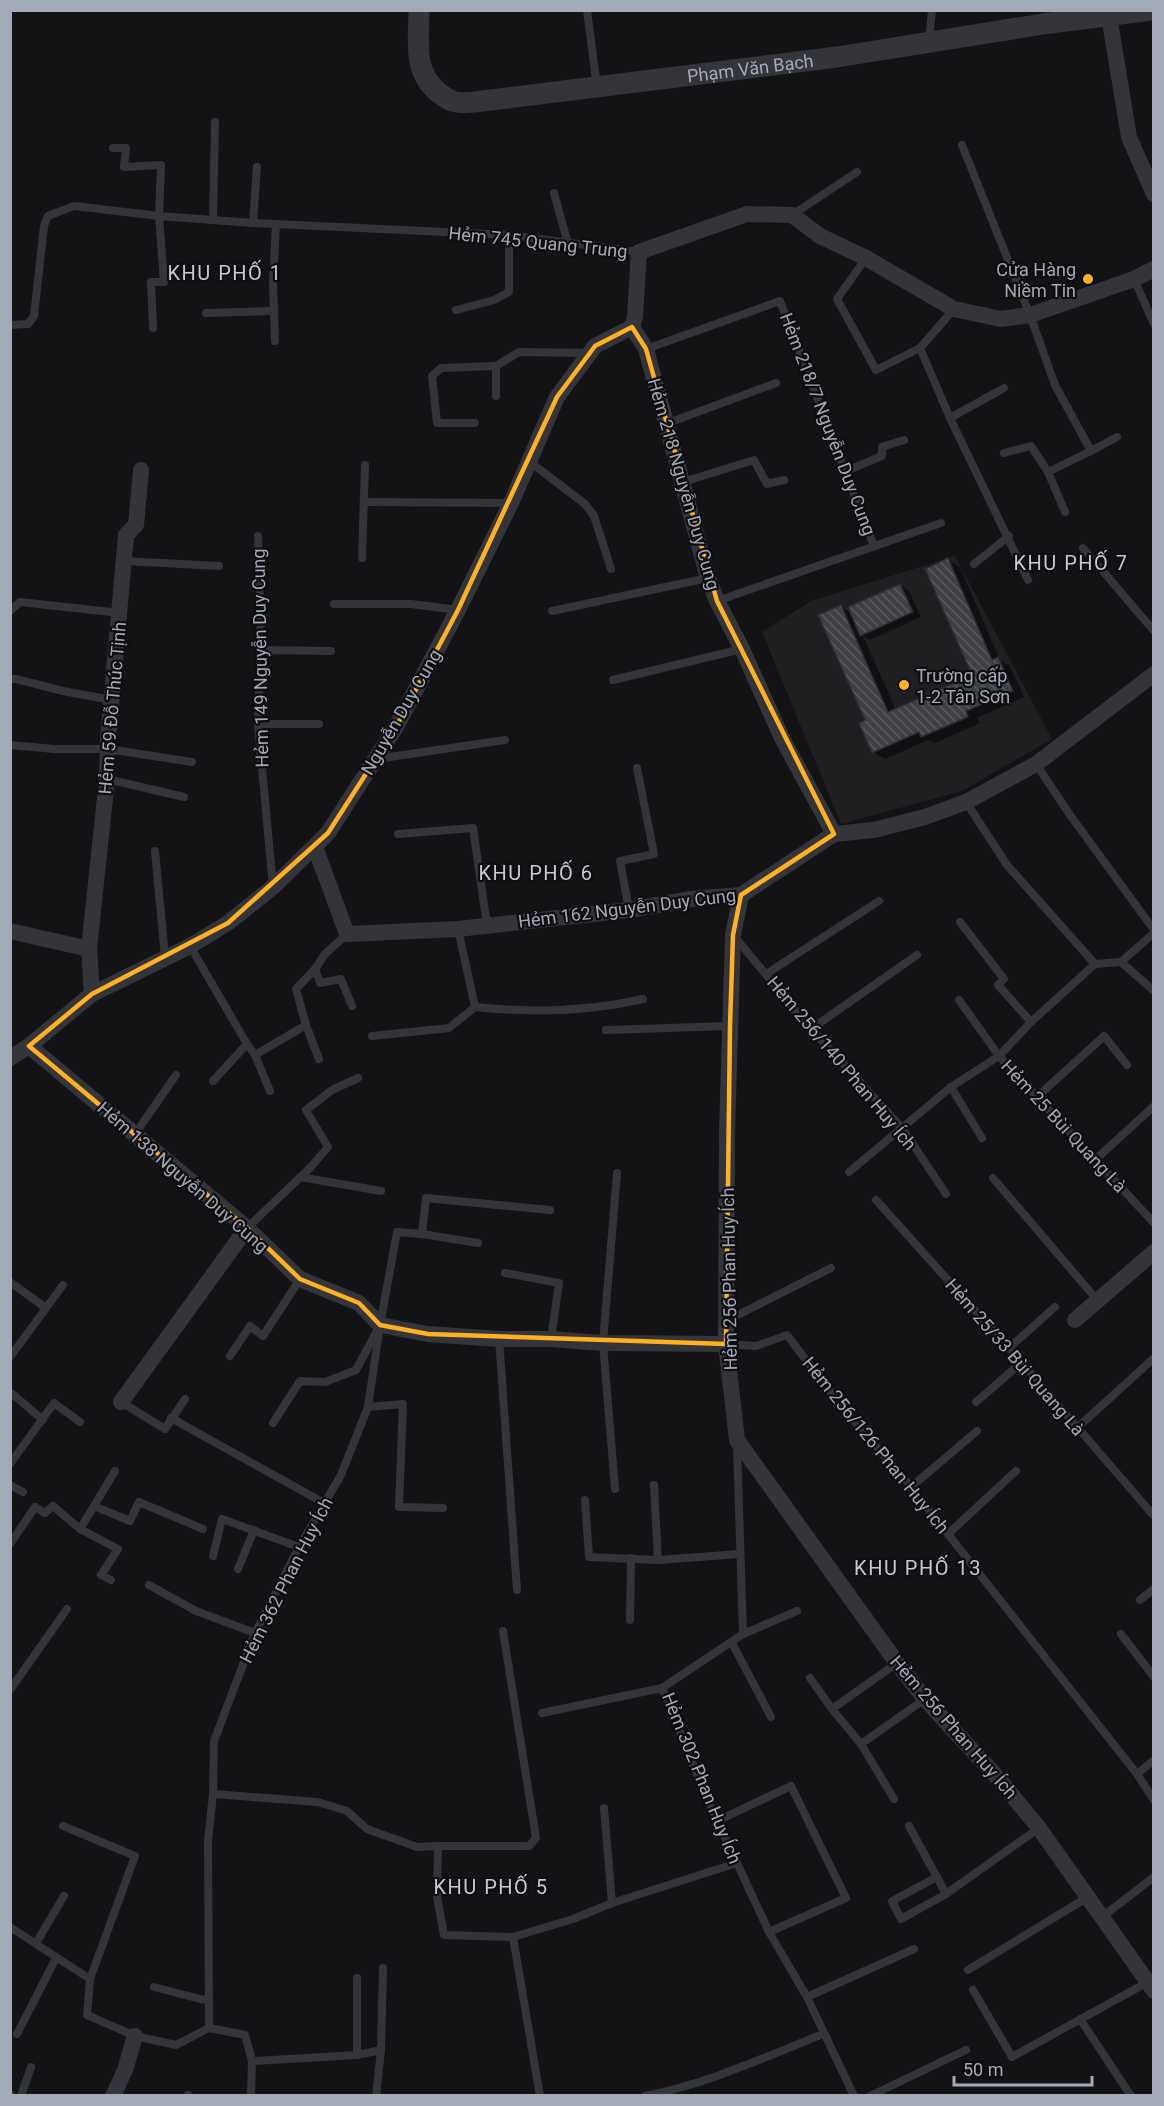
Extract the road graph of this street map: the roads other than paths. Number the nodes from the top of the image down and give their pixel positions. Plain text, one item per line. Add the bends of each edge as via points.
1 (419, 10) edge
2 (587, 10) edge
3 (932, 10) edge
4 (1151, 10) edge
5 (1109, 16) junction
6 (929, 42) junction
7 (597, 87) junction
8 (215, 122) dead end
9 (962, 145) dead end
10 (113, 148) dead end
11 (257, 167) dead end
12 (857, 172) dead end
13 (554, 193) dead end
14 (1154, 194) edge
15 (792, 215) junction
16 (159, 216) junction
17 (213, 219) junction
18 (254, 224) junction
19 (276, 224) junction
20 (509, 235) junction
21 (568, 244) junction
22 (639, 252) junction
23 (866, 258) junction
24 (1154, 269) edge
25 (1134, 279) junction
26 (954, 309) junction
27 (456, 310) dead end
28 (274, 311) junction
29 (206, 313) dead end
30 (1030, 315) junction
31 (1154, 324) edge
32 (10, 325) edge
33 (632, 327) junction
34 (153, 328) dead end
35 (274, 341) dead end
36 (920, 348) junction
37 (646, 349) junction
38 (590, 353) junction
39 (496, 366) junction
40 (776, 382) dead end
41 (1004, 388) dead end
42 (496, 396) dead end
43 (950, 418) junction
44 (475, 423) dead end
45 (668, 423) junction
46 (1117, 437) dead end
47 (904, 441) dead end
48 (1091, 451) junction
49 (1004, 453) dead end
50 (530, 462) junction
51 (365, 465) dead end
52 (141, 470) dead end
53 (846, 471) junction
54 (1048, 472) junction
55 (784, 480) dead end
56 (683, 482) junction
57 (365, 502) junction
58 (511, 503) junction
59 (1065, 512) dead end
60 (941, 523) dead end
61 (258, 536) dead end
62 (1009, 536) junction
63 (874, 546) junction
64 (1083, 548) dead end
65 (362, 558) dead end
66 (124, 561) junction
67 (974, 564) dead end
68 (219, 566) dead end
69 (611, 569) dead end
70 (708, 578) junction
71 (1028, 580) dead end
72 (717, 602) junction
73 (334, 604) dead end
74 (458, 610) junction
75 (10, 611) edge
76 (552, 611) dead end
77 (120, 613) junction
78 (1154, 631) edge
79 (742, 649) junction
80 (261, 650) junction
81 (330, 651) dead end
82 (1154, 674) edge
83 (10, 679) edge
84 (613, 680) dead end
85 (112, 700) junction
86 (258, 724) junction
87 (319, 724) dead end
88 (505, 740) dead end
89 (10, 745) edge
90 (108, 749) junction
91 (376, 759) junction
92 (192, 762) dead end
93 (1036, 764) junction
94 (637, 768) dead end
95 (107, 779) junction
96 (184, 797) dead end
97 (966, 802) junction
98 (398, 834) dead end
99 (834, 834) junction
100 (315, 847) junction
101 (155, 851) dead end
102 (273, 887) junction
103 (741, 894) junction
104 (879, 901) dead end
105 (629, 910) junction
106 (960, 922) dead end
107 (487, 924) junction
108 (458, 929) junction
109 (10, 931) edge
110 (1154, 932) edge
111 (347, 934) junction
112 (734, 935) junction
113 (190, 946) junction
114 (89, 949) junction
115 (917, 955) dead end
116 (165, 957) junction
117 (1121, 962) junction
118 (1095, 964) junction
119 (315, 969) junction
120 (766, 974) junction
121 (1154, 991) edge
122 (93, 994) junction
123 (643, 999) dead end
124 (959, 1000) dead end
125 (352, 1006) dead end
126 (475, 1006) junction
127 (1031, 1022) junction
128 (306, 1025) junction
129 (730, 1026) junction
130 (812, 1029) junction
131 (606, 1030) dead end
132 (372, 1036) dead end
133 (246, 1044) junction
134 (29, 1046) junction
135 (255, 1055) junction
136 (999, 1056) junction
137 (10, 1058) edge
138 (319, 1059) dead end
139 (1127, 1065) dead end
140 (176, 1075) dead end
141 (358, 1078) dead end
142 (213, 1081) dead end
143 (951, 1087) junction
144 (270, 1091) dead end
145 (1038, 1096) junction
146 (1154, 1106) edge
147 (902, 1128) junction
148 (135, 1134) junction
149 (982, 1138) dead end
150 (1096, 1159) junction
151 (849, 1172) dead end
152 (616, 1173) dead end
153 (300, 1177) junction
154 (993, 1178) dead end
155 (381, 1191) dead end
156 (946, 1194) dead end
157 (876, 1200) dead end
158 (550, 1210) dead end
159 (1154, 1223) edge
160 (247, 1228) junction
161 (422, 1234) junction
162 (478, 1243) dead end
163 (1154, 1252) edge
164 (831, 1268) dead end
165 (505, 1273) dead end
166 (300, 1280) junction
167 (10, 1282) edge
168 (63, 1285) dead end
169 (1098, 1301) junction
170 (1055, 1307) dead end
171 (46, 1308) junction
172 (1076, 1320) dead end
173 (726, 1321) junction
174 (380, 1325) junction
175 (499, 1339) junction
176 (551, 1339) junction
177 (603, 1343) junction
178 (726, 1344) junction
179 (1010, 1348) junction
180 (230, 1356) dead end
181 (10, 1357) edge
182 (1154, 1358) edge
183 (1022, 1363) junction
184 (10, 1392) edge
185 (185, 1399) dead end
186 (121, 1402) joint
187 (976, 1402) dead end
188 (368, 1407) junction
189 (171, 1418) junction
190 (43, 1420) junction
191 (80, 1422) dead end
192 (273, 1424) dead end
193 (1077, 1428) junction
194 (977, 1431) dead end
195 (737, 1440) junction
196 (10, 1464) edge
197 (115, 1471) dead end
198 (1016, 1472) dead end
199 (10, 1485) edge
200 (654, 1485) dead end
201 (911, 1487) junction
202 (615, 1489) dead end
203 (23, 1492) dead end
204 (585, 1500) dead end
205 (324, 1503) junction
206 (94, 1506) junction
207 (443, 1508) dead end
208 (1154, 1516) edge
209 (80, 1528) junction
210 (203, 1529) dead end
211 (254, 1530) junction
212 (948, 1534) junction
213 (10, 1544) edge
214 (299, 1547) junction
215 (740, 1554) junction
216 (213, 1556) dead end
217 (631, 1558) junction
218 (658, 1560) junction
219 (238, 1569) dead end
220 (111, 1580) dead end
221 (149, 1585) dead end
222 (1154, 1589) edge
223 (517, 1590) dead end
224 (1140, 1600) dead end
225 (67, 1609) dead end
226 (798, 1611) dead end
227 (630, 1620) dead end
228 (503, 1631) dead end
229 (255, 1633) junction
230 (1121, 1634) dead end
231 (743, 1635) junction
232 (732, 1643) junction
233 (897, 1663) junction
234 (810, 1677) dead end
235 (1154, 1677) edge
236 (662, 1688) junction
237 (10, 1690) edge
238 (925, 1699) junction
239 (832, 1709) junction
240 (542, 1713) dead end
241 (771, 1717) dead end
242 (861, 1744) junction
243 (1154, 1760) edge
244 (1137, 1774) junction
245 (213, 1794) junction
246 (894, 1799) dead end
247 (1154, 1800) edge
248 (604, 1808) dead end
249 (717, 1821) junction
250 (63, 1826) dead end
251 (909, 1826) dead end
252 (1040, 1828) junction
253 (438, 1846) junction
254 (737, 1863) junction
255 (937, 1877) junction
256 (1154, 1877) edge
257 (946, 1894) junction
258 (64, 1896) dead end
259 (1088, 1897) junction
260 (612, 1903) junction
261 (1102, 1917) junction
262 (10, 1927) edge
263 (769, 1932) junction
264 (513, 1937) junction
265 (36, 1943) junction
266 (914, 1949) dead end
267 (56, 1958) junction
268 (383, 1968) dead end
269 (968, 1970) dead end
270 (357, 1978) dead end
271 (90, 1979) junction
272 (1151, 1986) edge
273 (154, 1988) dead end
274 (973, 1990) dead end
275 (807, 1997) junction
276 (208, 2001) junction
277 (1080, 2019) junction
278 (209, 2028) junction
279 (17, 2034) dead end
280 (824, 2034) junction
281 (135, 2036) junction
282 (381, 2050) junction
283 (966, 2050) dead end
284 (357, 2055) junction
285 (252, 2061) junction
286 (31, 2067) dead end
287 (21, 2096) edge
288 (113, 2096) edge
289 (252, 2096) edge
290 (376, 2096) edge
291 (540, 2096) edge
292 (645, 2096) edge
293 (854, 2096) edge
294 (870, 2096) edge
295 (1131, 2096) edge

1 - 7 street, Phạm Văn Bạch via 419,64 430,86 445,98 475,102
2 - 7 lane
3 - 6 lane
4 - 5 street, Phạm Văn Bạch
5 - 6 street, Phạm Văn Bạch via 1044,21
5 - 14 street via 1129,137
6 - 7 street, Phạm Văn Bạch
8 - 17 lane
9 - 30 lane
10 - 16 lane via 126,148 124,166 161,165
11 - 18 lane
12 - 15 lane
13 - 21 lane
15 - 22 street, Hẻm 745 Quang Trung via 747,214
15 - 23 street via 820,236
16 - 17 lane, Hẻm 745 Quang Trung
16 - 32 lane, Hẻm 745 Quang Trung via 74,206 48,216 34,316 28,324
16 - 34 lane via 164,282 151,282
17 - 18 lane, Hẻm 745 Quang Trung
18 - 19 lane, Hẻm 745 Quang Trung
19 - 20 lane, Hẻm 745 Quang Trung
19 - 28 lane
20 - 21 lane, Hẻm 745 Quang Trung
20 - 27 lane via 509,292
21 - 22 lane, Hẻm 745 Quang Trung
22 - 33 street
23 - 26 street
23 - 36 lane via 837,299 876,370
24 - 25 street
25 - 30 street
25 - 31 lane
26 - 30 street via 1001,319
26 - 36 lane
28 - 29 lane
28 - 35 lane
30 - 48 lane via 1055,385
33 - 37 street, Hẻm 218 Nguyễn Duy Cung
33 - 38 street, Nguyễn Duy Cung via 595,346
36 - 43 lane
37 - 45 street, Hẻm 218 Nguyễn Duy Cung
37 - 53 lane, Hẻm 218/7 Nguyễn Duy Cung via 780,301
38 - 39 lane via 519,352
38 - 50 street, Nguyễn Duy Cung via 557,397
39 - 42 lane
39 - 44 lane via 441,368 432,376 437,423
40 - 45 lane
41 - 43 lane
43 - 62 lane
45 - 56 street, Hẻm 218 Nguyễn Duy Cung
46 - 48 lane
47 - 53 lane via 882,447 882,456
48 - 54 lane
49 - 54 lane via 1030,446
50 - 58 street, Nguyễn Duy Cung
50 - 69 lane via 585,504 594,516
51 - 57 lane
52 - 66 street, Hẻm 59 Đỗ Thúc Tịnh via 136,525 126,535
53 - 63 lane, Hẻm 218/7 Nguyễn Duy Cung
54 - 59 lane
55 - 56 lane via 767,484 754,460
56 - 70 street, Hẻm 218 Nguyễn Duy Cung
57 - 58 lane
57 - 65 lane
58 - 74 street, Nguyễn Duy Cung
60 - 63 lane
61 - 80 lane, Hẻm 149 Nguyễn Duy Cung
62 - 67 lane
62 - 71 lane
63 - 72 lane
64 - 78 lane
66 - 68 lane
66 - 77 street, Hẻm 59 Đỗ Thúc Tịnh
70 - 72 street, Hẻm 218 Nguyễn Duy Cung
70 - 76 lane
72 - 79 street, Hẻm 218 Nguyễn Duy Cung
73 - 74 lane via 411,604
74 - 91 street, Nguyễn Duy Cung
75 - 77 lane via 20,602
77 - 85 street, Hẻm 59 Đỗ Thúc Tịnh
79 - 84 lane
79 - 99 street, Hẻm 218 Nguyễn Duy Cung via 782,738
80 - 81 lane
80 - 86 lane, Hẻm 149 Nguyễn Duy Cung
82 - 93 street, Hẻm 162 Nguyễn Duy Cung
83 - 85 lane
85 - 90 street, Hẻm 59 Đỗ Thúc Tịnh
86 - 87 lane
86 - 102 lane, Hẻm 149 Nguyễn Duy Cung
88 - 91 lane
89 - 90 lane
90 - 92 lane
90 - 95 street, Hẻm 59 Đỗ Thúc Tịnh
91 - 100 street, Nguyễn Duy Cung via 337,822
93 - 97 street, Hẻm 162 Nguyễn Duy Cung
93 - 110 lane
94 - 105 lane via 654,854 620,861
95 - 96 lane
95 - 114 street, Hẻm 59 Đỗ Thúc Tịnh
97 - 99 street, Hẻm 162 Nguyễn Duy Cung via 874,830
97 - 118 lane via 1007,865
98 - 107 lane via 473,828
99 - 103 street, Hẻm 162 Nguyễn Duy Cung
100 - 102 street, Nguyễn Duy Cung
100 - 111 street
101 - 116 lane
102 - 113 street, Nguyễn Duy Cung via 228,923
103 - 105 street, Hẻm 162 Nguyễn Duy Cung
103 - 112 street, Hẻm 256 Phan Huy Ích
104 - 120 lane
105 - 107 street, Hẻm 162 Nguyễn Duy Cung
106 - 127 lane via 1004,979 998,985
107 - 108 street, Hẻm 162 Nguyễn Duy Cung
108 - 111 street, Hẻm 162 Nguyễn Duy Cung
108 - 126 lane
109 - 114 street
110 - 117 lane
111 - 119 lane
112 - 120 lane, Hẻm 256/140 Phan Huy Ích
112 - 129 street, Hẻm 256 Phan Huy Ích
113 - 116 street, Nguyễn Duy Cung
113 - 133 lane
114 - 122 street, Hẻm 59 Đỗ Thúc Tịnh
115 - 130 lane
116 - 122 street, Nguyễn Duy Cung
117 - 118 lane
117 - 121 lane
118 - 127 lane
119 - 125 lane via 320,983 341,979
119 - 128 lane via 296,989
120 - 130 lane, Hẻm 256/140 Phan Huy Ích
122 - 134 street, Nguyễn Duy Cung
123 - 126 lane via 593,1009 516,1011
124 - 136 lane, Hẻm 25 Bùi Quang Là
126 - 132 lane via 449,1028
127 - 136 lane
128 - 135 lane
128 - 138 lane
129 - 131 lane
129 - 173 street, Hẻm 256 Phan Huy Ích
130 - 147 lane, Hẻm 256/140 Phan Huy Ích
133 - 135 lane
133 - 142 lane
134 - 137 street, Nguyễn Duy Cung
134 - 148 street, Hẻm 138 Nguyễn Duy Cung
135 - 144 lane
136 - 143 lane
136 - 145 lane, Hẻm 25 Bùi Quang Là
139 - 145 lane via 1104,1036
140 - 148 lane
141 - 153 lane via 332,1090 306,1110 328,1147
143 - 147 lane
143 - 149 lane
145 - 150 lane, Hẻm 25 Bùi Quang Là
146 - 150 lane
147 - 151 lane
147 - 156 lane, Hẻm 256/140 Phan Huy Ích
148 - 160 street, Hẻm 138 Nguyễn Duy Cung
150 - 159 lane, Hẻm 25 Bùi Quang Là
152 - 177 lane
153 - 155 lane
153 - 160 lane
154 - 169 lane
157 - 179 lane, Hẻm 25/33 Bùi Quang Là
158 - 161 lane via 426,1198
160 - 166 street, Hẻm 138 Nguyễn Duy Cung
160 - 186 street
161 - 162 lane
161 - 174 lane, Hẻm 362 Phan Huy Ích via 397,1232
163 - 169 street
164 - 173 lane
165 - 176 lane via 559,1283
166 - 174 street, Hẻm 138 Nguyễn Duy Cung via 359,1303
166 - 180 lane via 263,1336 250,1326
167 - 171 lane
168 - 171 lane
169 - 172 street
170 - 179 lane
171 - 181 lane
173 - 178 street, Hẻm 256 Phan Huy Ích
174 - 175 street via 428,1334
174 - 188 lane, Hẻm 362 Phan Huy Ích
174 - 192 lane via 356,1370 325,1382 300,1381
175 - 176 street
175 - 223 lane
176 - 177 street
177 - 178 street
177 - 202 lane
178 - 195 street, Hẻm 256 Phan Huy Ích
178 - 201 lane, Hẻm 256/126 Phan Huy Ích via 756,1346 787,1335
179 - 183 lane, Hẻm 25/33 Bùi Quang Là
182 - 193 lane
183 - 187 lane
183 - 193 lane, Hẻm 25/33 Bùi Quang Là
184 - 190 lane
185 - 189 lane
186 - 189 lane via 165,1429
188 - 205 lane, Hẻm 362 Phan Huy Ích via 341,1475
188 - 207 lane via 403,1404 399,1507
189 - 205 lane
190 - 191 lane via 54,1404
190 - 196 lane
193 - 208 lane, Hẻm 25/33 Bùi Quang Là
194 - 201 lane
195 - 215 lane
195 - 233 street, Hẻm 256 Phan Huy Ích
197 - 206 lane
198 - 212 lane
199 - 203 lane
200 - 218 lane
201 - 212 lane, Hẻm 256/126 Phan Huy Ích
204 - 217 lane via 590,1557
205 - 214 lane, Hẻm 362 Phan Huy Ích
206 - 209 lane
206 - 210 lane via 130,1521 139,1502
209 - 213 lane via 52,1506 45,1514 35,1507
209 - 220 lane via 118,1549 101,1575
211 - 214 lane
211 - 216 lane via 222,1519
211 - 219 lane
212 - 244 lane, Hẻm 256/126 Phan Huy Ích
214 - 229 lane, Hẻm 362 Phan Huy Ích
215 - 218 lane
215 - 231 lane
217 - 218 lane
217 - 227 lane
221 - 229 lane via 196,1611
222 - 224 lane
225 - 237 lane
226 - 231 lane, Hẻm 302 Phan Huy Ích
228 - 253 lane via 537,1838 529,1846
229 - 245 lane, Hẻm 362 Phan Huy Ích via 214,1741
230 - 235 lane
231 - 232 lane, Hẻm 302 Phan Huy Ích
232 - 236 lane, Hẻm 302 Phan Huy Ích
232 - 241 lane
233 - 238 street, Hẻm 256 Phan Huy Ích
233 - 239 lane
234 - 239 lane
236 - 240 lane
236 - 249 lane, Hẻm 302 Phan Huy Ích
238 - 242 lane
238 - 252 street, Hẻm 256 Phan Huy Ích
239 - 242 lane
242 - 246 lane
243 - 244 lane
244 - 247 lane, Hẻm 256/126 Phan Huy Ích
245 - 253 lane via 318,1802 347,1811 367,1829 417,1847
245 - 276 lane, Hẻm 362 Phan Huy Ích via 208,1841
248 - 260 lane
249 - 254 lane, Hẻm 302 Phan Huy Ích
249 - 263 lane via 791,1786 846,1898
250 - 271 lane via 135,1856
251 - 255 lane
252 - 257 lane
252 - 259 street, Hẻm 256 Phan Huy Ích
253 - 264 lane via 437,1896 444,1935
254 - 260 lane
254 - 263 lane, Hẻm 302 Phan Huy Ích
255 - 257 lane
255 - 257 lane via 892,1901 901,1919
256 - 261 lane
258 - 265 lane
259 - 261 street, Hẻm 256 Phan Huy Ích
259 - 269 lane
260 - 264 lane
261 - 272 street, Hẻm 256 Phan Huy Ích
262 - 265 lane
263 - 275 lane, Hẻm 302 Phan Huy Ích
264 - 291 lane
265 - 267 lane
266 - 275 lane
267 - 271 lane
267 - 279 lane
268 - 282 lane
270 - 284 lane
271 - 281 lane via 87,2015
272 - 277 lane
273 - 276 lane
274 - 277 lane via 1012,2057
275 - 280 lane, Hẻm 302 Phan Huy Ích
276 - 278 lane, Hẻm 362 Phan Huy Ích
277 - 295 lane
278 - 281 lane via 176,2045
278 - 285 lane via 244,2035
280 - 292 lane via 728,2072
280 - 293 lane, Hẻm 302 Phan Huy Ích
281 - 288 street
282 - 284 lane
282 - 290 lane
283 - 294 lane
284 - 285 lane
285 - 289 lane
286 - 287 lane

